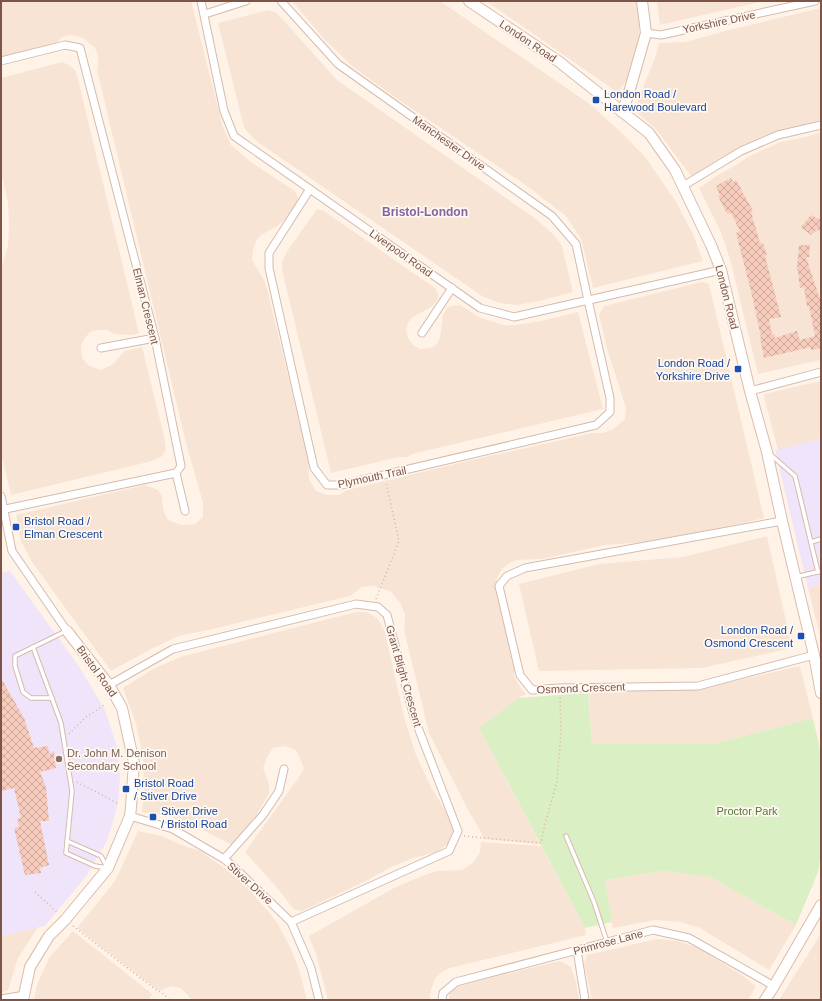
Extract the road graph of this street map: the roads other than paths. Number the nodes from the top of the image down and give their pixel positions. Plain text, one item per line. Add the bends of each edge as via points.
1 (201, 1) edge
2 (246, 1) edge
3 (281, 1) edge
4 (469, 1) edge
5 (642, 1) edge
6 (815, 1) edge
7 (204, 14) junction
8 (646, 33) junction
9 (1, 61) edge
10 (622, 112) junction
11 (821, 125) edge
12 (682, 186) junction
13 (310, 189) junction
14 (721, 270) junction
15 (452, 288) junction
16 (588, 300) junction
17 (422, 333) dead end
18 (155, 338) junction
19 (101, 348) dead end
20 (821, 372) edge
21 (750, 391) junction
22 (767, 452) junction
23 (176, 473) junction
24 (1, 496) edge
25 (3, 510) edge
26 (185, 511) dead end
27 (782, 521) junction
28 (821, 539) edge
29 (811, 542) junction
30 (820, 572) edge
31 (795, 577) junction
32 (67, 631) junction
33 (33, 647) junction
34 (817, 654) edge
35 (109, 685) junction
36 (821, 693) edge
37 (52, 698) junction
38 (284, 769) dead end
39 (130, 816) junction
40 (566, 836) dead end
41 (67, 841) junction
42 (224, 859) junction
43 (108, 868) junction
44 (821, 905) edge
45 (291, 922) junction
46 (606, 942) junction
47 (577, 950) junction
48 (774, 986) junction
49 (24, 997) edge
50 (1, 999) edge
51 (319, 1000) edge
52 (442, 1000) edge
53 (585, 1000) edge
54 (765, 1000) edge

1 - 7 street, Liverpool Road
2 - 7 street
3 - 16 street, Manchester Drive via 338,64 552,216 576,244
4 - 10 street, London Road via 558,61
5 - 8 street
6 - 8 street, Yorkshire Drive via 661,35
7 - 13 street, Liverpool Road via 224,111 234,136
8 - 10 street
9 - 18 street, Elman Crescent via 66,45 80,48
10 - 12 street, London Road via 649,133
11 - 12 street via 778,135 741,151
12 - 14 street, London Road
13 - 15 street, Liverpool Road
13 - 16 street, Plymouth Trail via 269,253 269,268 314,468 327,485 341,485 596,425 610,412 610,398
14 - 16 street, Liverpool Road
14 - 21 street, London Road
15 - 16 street, Liverpool Road via 480,308 514,316
15 - 17 street
18 - 19 street
18 - 23 street, Elman Crescent via 181,466
20 - 21 street
21 - 22 street, London Road
22 - 27 street, London Road
22 - 29 lane via 795,476
23 - 25 street
23 - 26 street
24 - 25 street, Bristol Road
25 - 32 street, Bristol Road via 12,551
27 - 31 street, London Road
27 - 34 street, Osmond Crescent via 525,568 507,576 499,586 520,675 532,690 698,686
28 - 29 lane
29 - 30 lane
30 - 31 lane
31 - 34 street, London Road
32 - 33 lane
32 - 35 street, Bristol Road
33 - 37 lane
33 - 37 lane via 15,656 15,666 23,692 31,698
34 - 36 street, London Road
35 - 39 street, Bristol Road via 122,708 134,763
35 - 45 street, Grant Blight Crescent via 173,649 356,604 378,607 387,615 414,717 458,831 449,851
37 - 41 lane via 61,723 72,790
38 - 42 street via 279,791 263,815
39 - 42 street, Stiver Drive via 173,829
39 - 43 street, Bristol Road
40 - 46 lane via 594,902
41 - 43 lane via 101,856
41 - 43 lane via 66,854 95,866
42 - 45 street, Stiver Drive
43 - 49 street, Bristol Road via 49,936 30,967
44 - 48 street
45 - 51 street, Stiver Drive via 311,968
46 - 47 street, Primrose Lane
46 - 48 street, Primrose Lane via 653,930 688,938
47 - 52 street, Primrose Lane via 456,982 443,994
47 - 53 street
48 - 54 street
49 - 50 street

